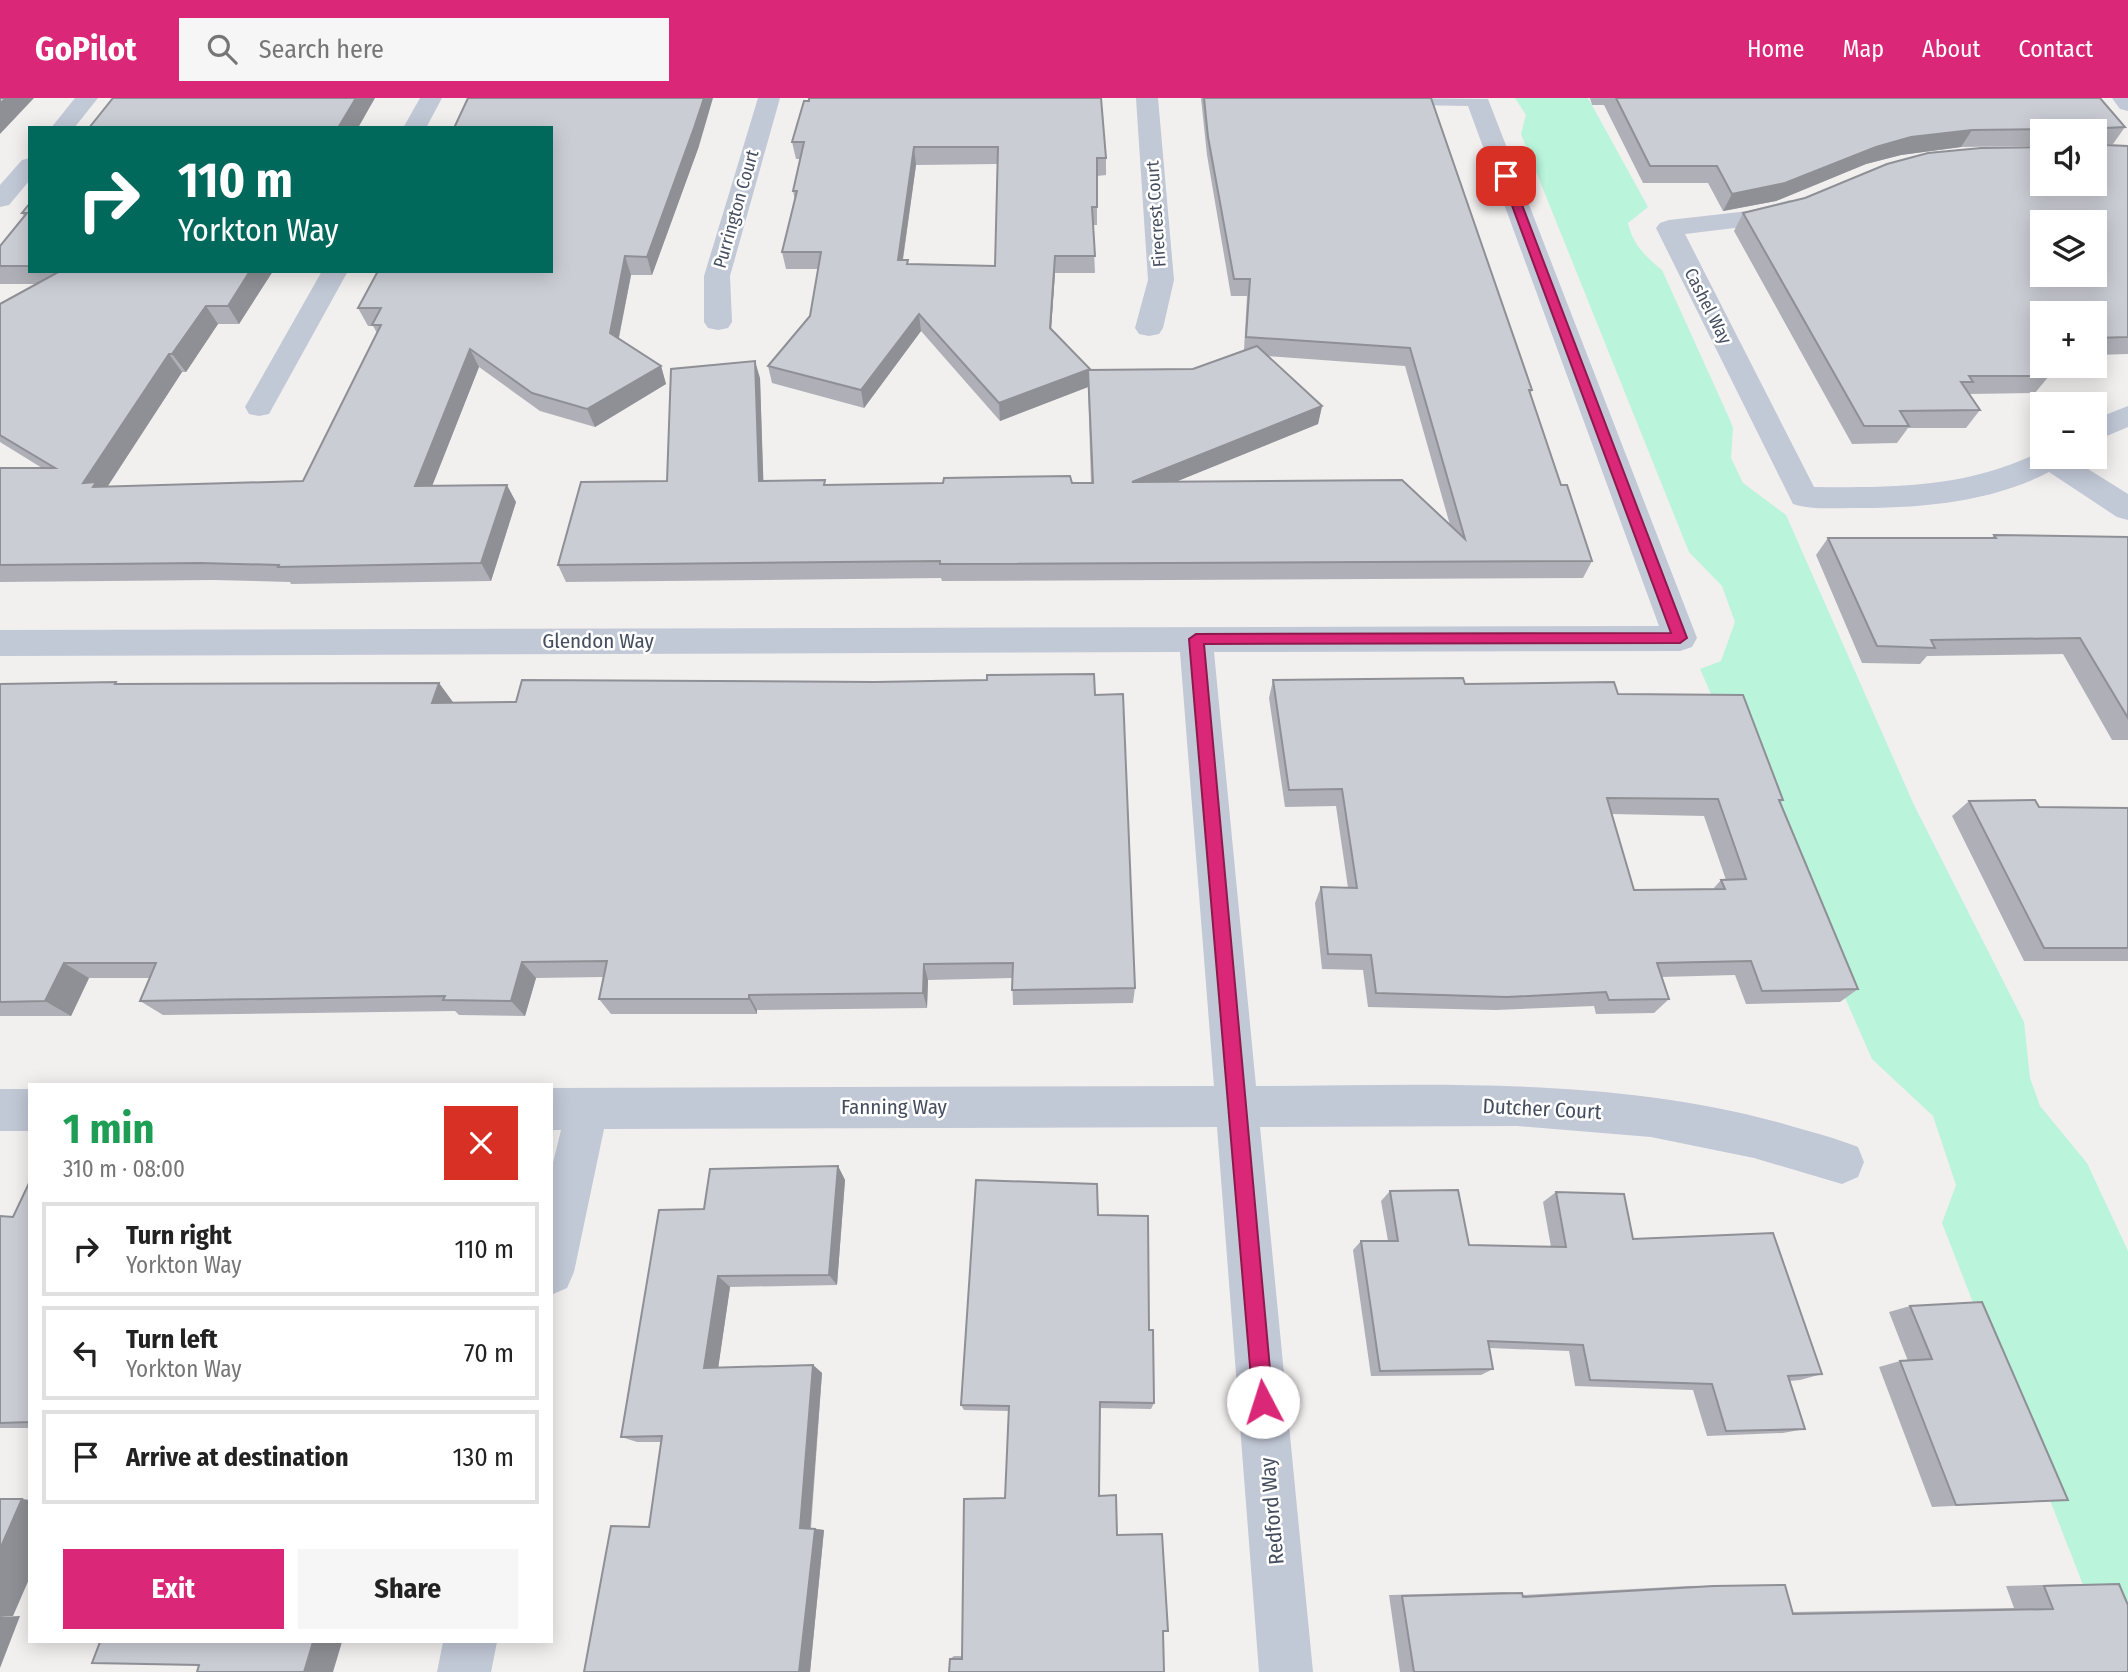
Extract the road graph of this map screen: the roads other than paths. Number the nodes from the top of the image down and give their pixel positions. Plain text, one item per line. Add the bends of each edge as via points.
1 (87, 98) edge
2 (431, 98) edge
3 (769, 98) edge
4 (1147, 98) edge
5 (1414, 98) edge
6 (2123, 98) edge
7 (2128, 104) edge
8 (64, 126) edge
9 (415, 126) edge
10 (28, 167) edge
11 (1811, 199) edge
12 (0, 200) edge
13 (334, 273) edge
14 (718, 322) dead end
15 (1149, 328) dead end
16 (259, 407) dead end
17 (2128, 415) edge
18 (2107, 425) edge
19 (2030, 469) edge
20 (2068, 469) edge
21 (2128, 509) edge
22 (1196, 639) junction
23 (0, 643) edge
24 (1237, 1105) junction
25 (569, 1109) edge
26 (0, 1110) edge
27 (28, 1110) edge
28 (1842, 1162) dead end
29 (553, 1254) edge
30 (470, 1643) edge
31 (464, 1672) edge
32 (1286, 1672) edge

1 - 8 street
2 - 9 street
3 - 14 street, Purrington Court via 717,276
4 - 15 street, Firecrest Court via 1161,280
5 - 22 street, Glendon Way via 1476,99 1680,638
6 - 7 street
10 - 12 street
11 - 19 street, Cashel Way via 1751,218 1668,228 1804,497 1902,498 1968,489
13 - 16 street
17 - 18 street
20 - 21 street
22 - 23 street, Glendon Way
22 - 24 street, Redford Way
24 - 25 street, Fanning Way
24 - 28 street, Dutcher Court via 1517,1105 1651,1116 1754,1137
24 - 32 street, Redford Way
25 - 29 street
26 - 27 street
30 - 31 street

